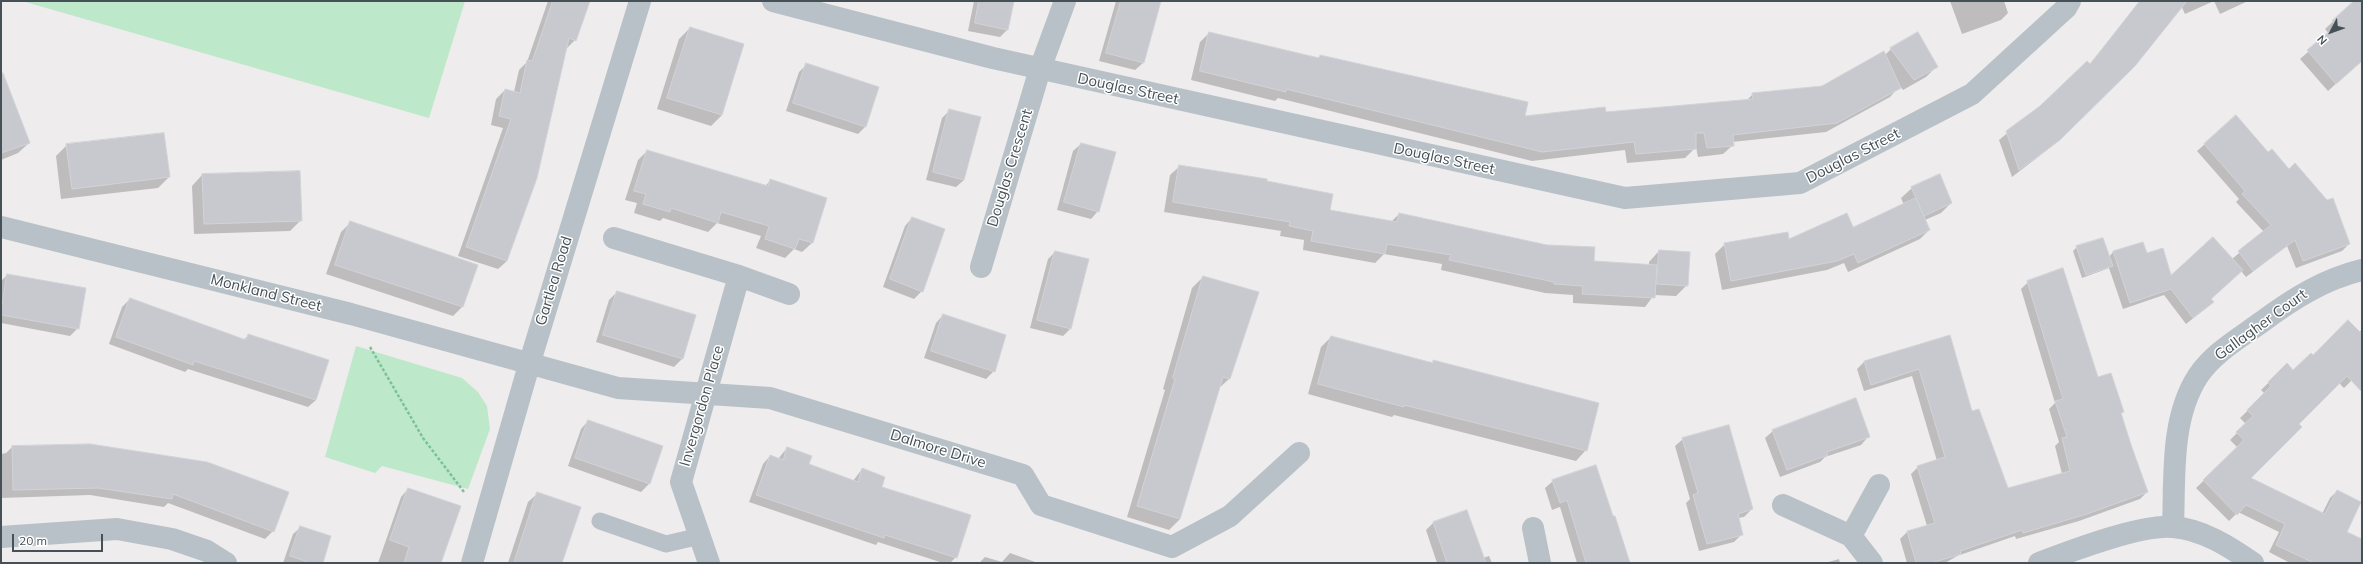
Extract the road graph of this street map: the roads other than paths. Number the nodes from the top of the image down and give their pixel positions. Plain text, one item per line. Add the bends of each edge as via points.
1 (640, 1) edge
2 (773, 1) edge
3 (1065, 1) edge
4 (2070, 1) edge
5 (1040, 69) junction
6 (1, 226) edge
7 (614, 238) dead end
8 (981, 266) dead end
9 (2362, 270) edge
10 (739, 276) junction
11 (789, 294) dead end
12 (529, 365) junction
13 (706, 393) junction
14 (1299, 453) dead end
15 (1879, 485) dead end
16 (1784, 505) dead end
17 (600, 521) dead end
18 (2173, 527) junction
19 (1533, 528) dead end
20 (700, 536) junction
21 (1850, 536) junction
22 (1, 537) edge
23 (226, 563) edge
24 (472, 563) edge
25 (709, 563) edge
26 (1540, 563) edge
27 (1872, 563) edge
28 (2039, 563) edge
29 (2253, 563) edge

1 - 12 street, Gartlea Road
2 - 5 street, Douglas Street
3 - 5 street, Douglas Crescent
4 - 5 street, Douglas Street via 2066,8 1972,94 1800,183 1624,198
5 - 8 street, Douglas Crescent
6 - 12 street, Monkland Street via 351,314
7 - 10 street
9 - 18 street, Gallagher Court via 2339,275 2278,310 2229,345 2198,375 2188,395 2180,423 2176,449
10 - 11 street
10 - 13 street, Invergordon Place
12 - 13 street, Dalmore Drive via 618,388
12 - 24 street, Gartlea Road
13 - 14 street, Dalmore Drive via 770,398 1023,475 1041,506 1172,547 1230,516
13 - 20 street, Invergordon Place via 681,482
15 - 21 street
16 - 21 street
17 - 20 lane via 666,544
18 - 28 street via 2136,532
18 - 29 street via 2208,536
19 - 26 street
20 - 25 street, Invergordon Place
21 - 27 street
22 - 23 street via 117,529 172,539 207,551

